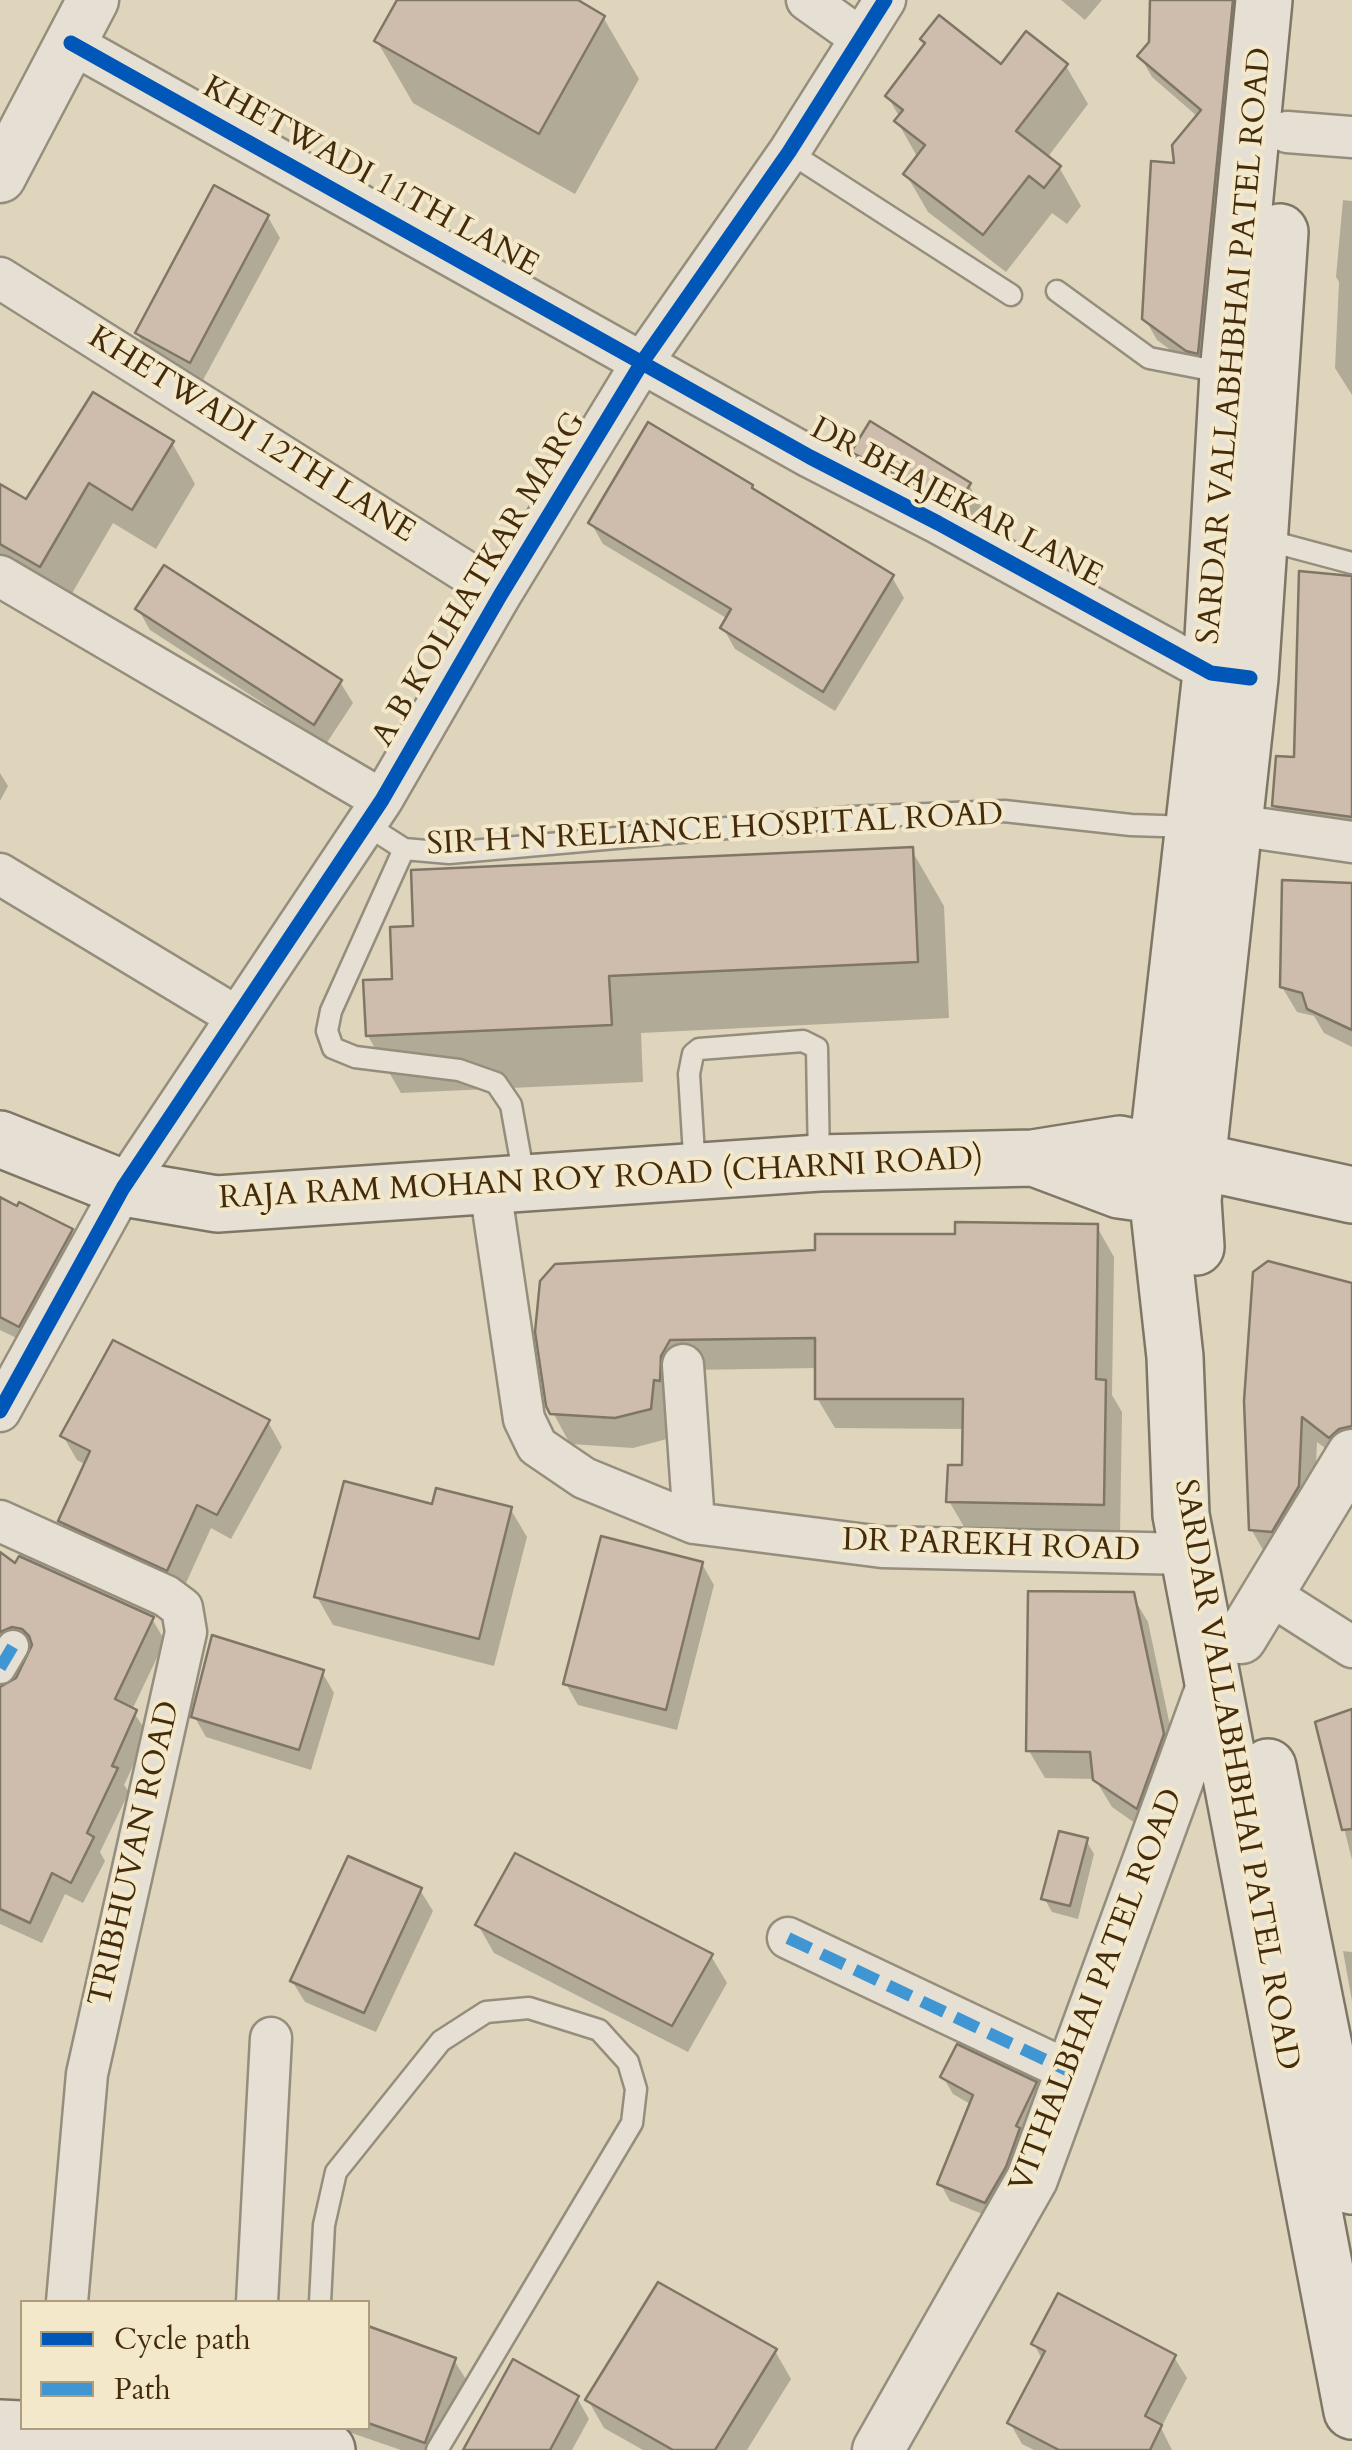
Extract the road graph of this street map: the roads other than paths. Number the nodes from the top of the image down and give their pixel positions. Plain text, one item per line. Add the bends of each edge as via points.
1 (807, 0) edge
2 (885, 0) edge
3 (1264, 0) edge
4 (1300, 0) edge
5 (82, 22) edge
6 (859, 37) junction
7 (1287, 132) junction
8 (1352, 138) edge
9 (789, 152) junction
10 (0, 177) edge
11 (0, 278) edge
12 (1057, 292) dead end
13 (1011, 295) dead end
14 (643, 361) junction
15 (1228, 373) junction
16 (1257, 538) junction
17 (1352, 563) edge
18 (0, 576) edge
19 (501, 594) junction
20 (1230, 676) junction
21 (373, 812) junction
22 (1214, 826) junction
23 (1352, 842) edge
24 (404, 848) junction
25 (0, 874) edge
26 (237, 1016) junction
27 (0, 1140) edge
28 (819, 1163) junction
29 (695, 1173) junction
30 (1176, 1176) junction
31 (508, 1186) junction
32 (123, 1188) junction
33 (1352, 1194) edge
34 (1352, 1230) edge
35 (683, 1365) dead end
36 (0, 1410) edge
37 (1352, 1455) edge
38 (0, 1521) edge
39 (694, 1522) junction
40 (1188, 1554) junction
41 (1241, 1638) junction
42 (1352, 1647) edge
43 (788, 1938) dead end
44 (272, 2038) dead end
45 (1071, 2072) junction
46 (1352, 2186) edge
47 (67, 2300) edge
48 (256, 2300) edge
49 (320, 2300) edge
50 (1352, 2411) edge
51 (0, 2428) edge
52 (250, 2434) edge
53 (56, 2436) edge
54 (313, 2440) edge
55 (437, 2450) edge
56 (878, 2450) edge

1 - 6 street
2 - 6 street, A B KOLHATKAR MARG
3 - 15 main road, SARDAR VALLABHBHAI PATEL ROAD
4 - 7 main road, SARDAR VALLABHBHAI PATEL ROAD
5 - 10 street
5 - 14 street, KHETWADI 11TH LANE
6 - 9 street, A B KOLHATKAR MARG
7 - 8 street
7 - 16 main road, SARDAR VALLABHBHAI PATEL ROAD
9 - 13 lane
9 - 14 street, A B KOLHATKAR MARG
11 - 19 street, KHETWADI 12TH LANE
12 - 15 lane via 1149,358
14 - 19 street, A B KOLHATKAR MARG
14 - 20 street, DR BHAJEKAR LANE via 810,458
15 - 20 main road, SARDAR VALLABHBHAI PATEL ROAD
16 - 17 lane
16 - 20 main road, SARDAR VALLABHBHAI PATEL ROAD
18 - 21 street
19 - 21 street, A B KOLHATKAR MARG
20 - 22 main road, SARDAR VALLABHBHAI PATEL ROAD
21 - 24 lane, SIR H N RELIANCE HOSPITAL ROAD
21 - 26 street, A B KOLHATKAR MARG
22 - 23 street
22 - 24 lane, SIR H N RELIANCE HOSPITAL ROAD via 1004,812 908,814 449,853
22 - 30 main road, SARDAR VALLABHBHAI PATEL ROAD
24 - 31 lane via 327,1031 333,1048 356,1058 458,1070 496,1083 511,1105
25 - 26 street
26 - 32 street, A B KOLHATKAR MARG
27 - 32 main road, RAJA RAM MOHAN ROY ROAD (CHARNI ROAD)
28 - 29 main road, RAJA RAM MOHAN ROY ROAD (CHARNI ROAD)
28 - 29 lane via 817,1048 802,1041 699,1049 688,1074
28 - 30 main road, RAJA RAM MOHAN ROY ROAD (CHARNI ROAD) via 1034,1158 1120,1144
29 - 31 main road, RAJA RAM MOHAN ROY ROAD (CHARNI ROAD)
30 - 33 main road, RAJA RAM MOHAN ROY ROAD (CHARNI ROAD)
30 - 34 main road, RAJA RAM MOHAN ROY ROAD (CHARNI ROAD) via 1262,1210
30 - 40 main road, SARDAR VALLABHBHAI PATEL ROAD via 1175,1357
30 - 41 main road, SARDAR VALLABHBHAI PATEL ROAD via 1215,1504
31 - 32 main road, RAJA RAM MOHAN ROY ROAD (CHARNI ROAD) via 217,1204
31 - 39 street, DR PAREKH ROAD via 524,1419 537,1446 584,1478
32 - 36 street, A B KOLHATKAR MARG
35 - 39 street
37 - 41 street, VITHALBHAI PATEL ROAD
38 - 47 street, TRIBHUVAN ROAD via 166,1596 182,1608 186,1632 86,2074
39 - 40 street, DR PAREKH ROAD via 882,1547
40 - 41 main road, SARDAR VALLABHBHAI PATEL ROAD
41 - 42 street
41 - 45 street, VITHALBHAI PATEL ROAD
41 - 46 main road, SARDAR VALLABHBHAI PATEL ROAD
41 - 50 main road, SARDAR VALLABHBHAI PATEL ROAD
43 - 45 street
44 - 48 street
45 - 56 street, VITHALBHAI PATEL ROAD via 1032,2179
49 - 55 lane via 324,2224 336,2172 441,2041 486,2012 528,2008 599,2030 628,2062 636,2089 632,2123
51 - 53 main road
52 - 53 main road
52 - 54 main road

